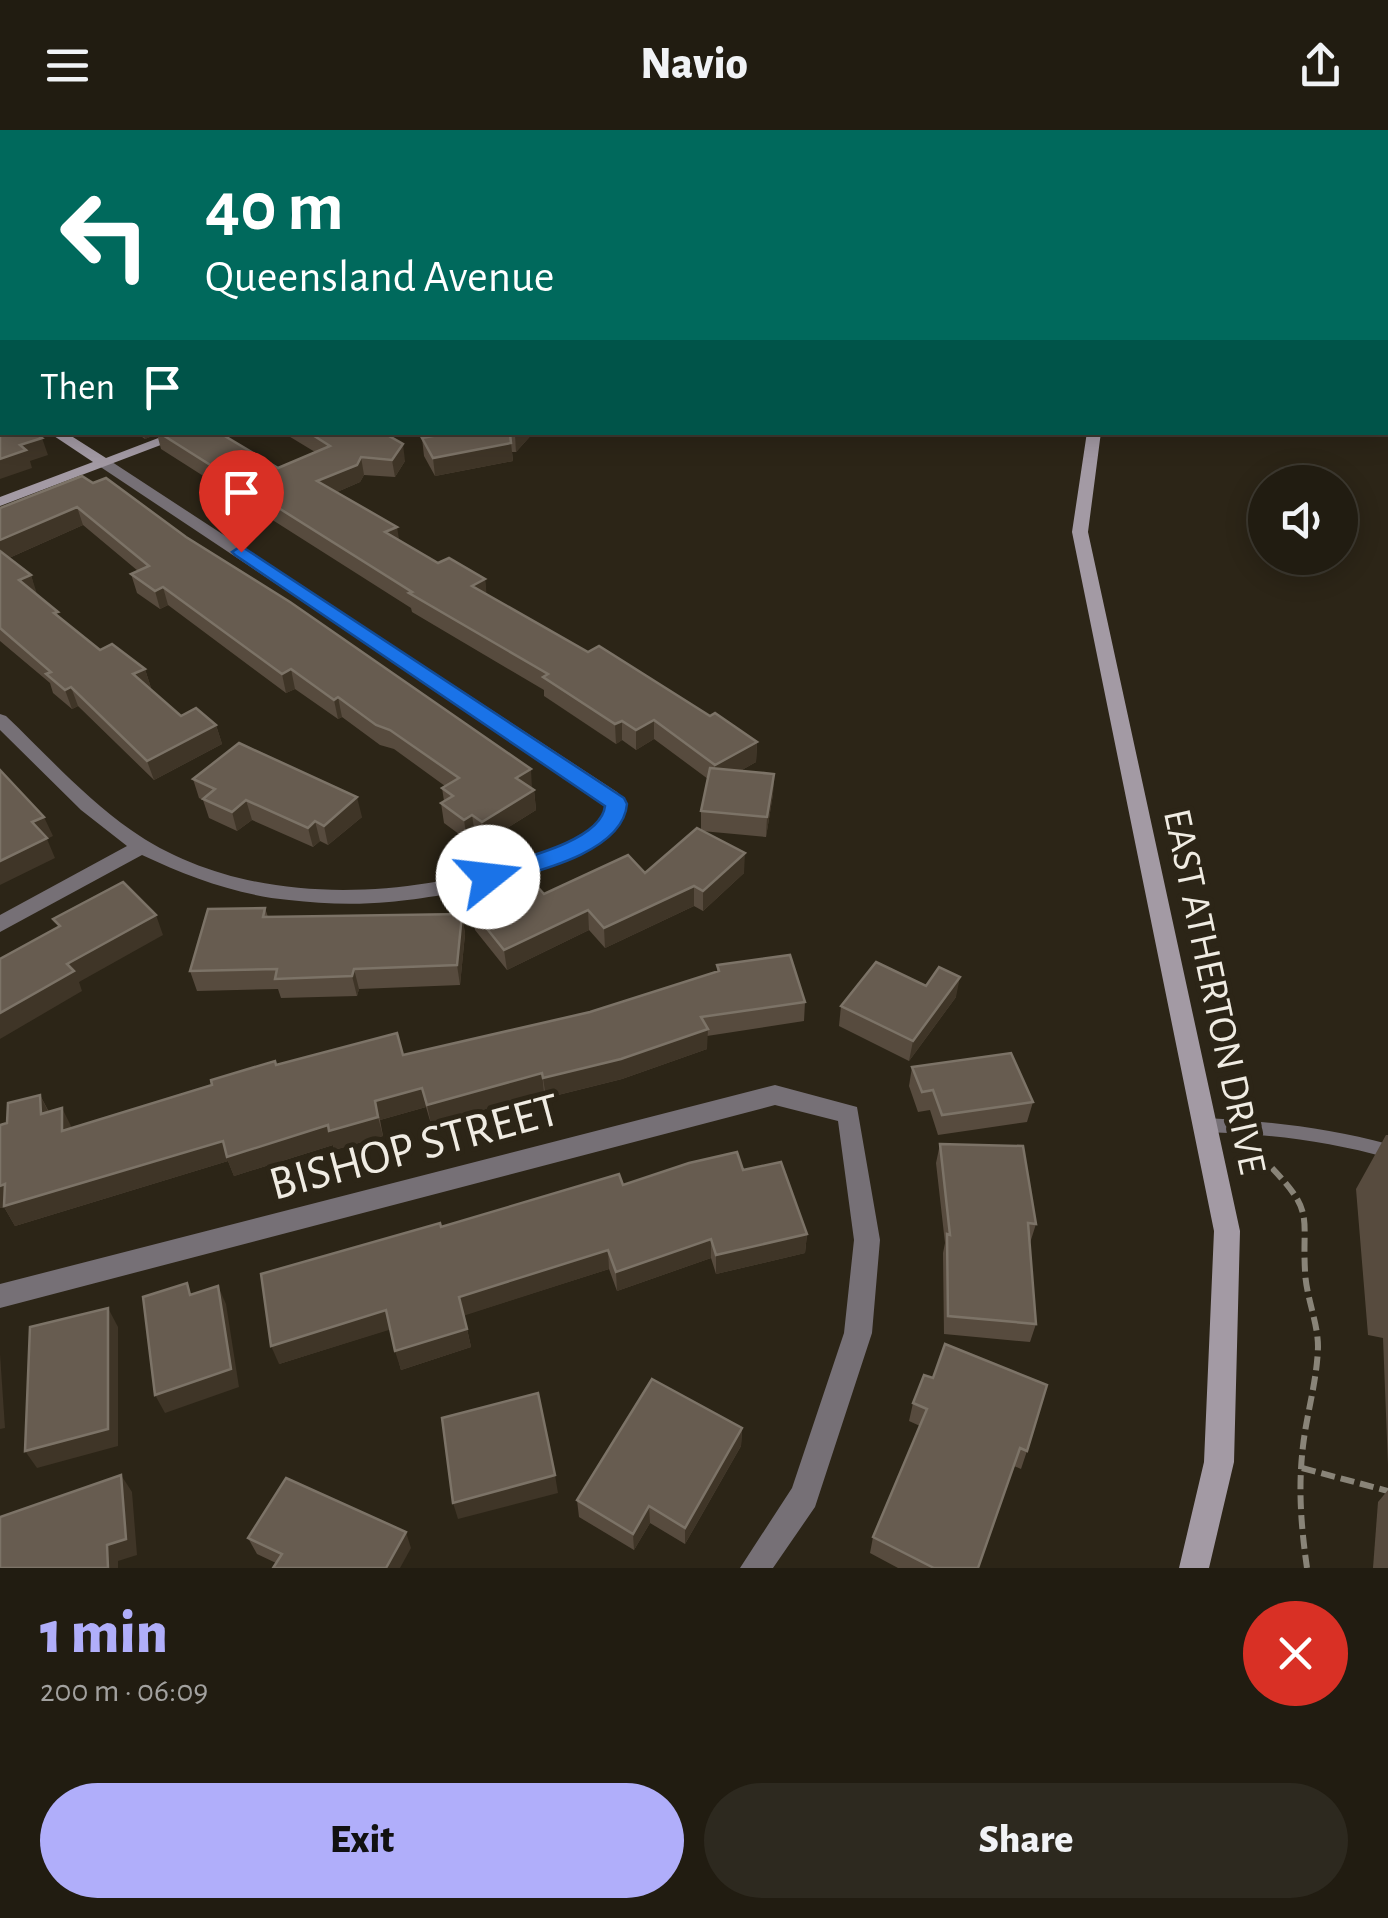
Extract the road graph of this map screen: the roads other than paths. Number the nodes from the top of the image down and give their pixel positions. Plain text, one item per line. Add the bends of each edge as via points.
1 (60, 435) edge
2 (180, 435) edge
3 (1094, 435) edge
4 (104, 463) junction
5 (0, 502) edge
6 (0, 720) edge
7 (141, 847) junction
8 (0, 924) edge
9 (1206, 1125) junction
10 (1388, 1151) edge
11 (0, 1296) edge
12 (755, 1568) edge
13 (1194, 1568) edge

1 - 4 street
2 - 4 street
3 - 9 street, EAST ATHERTON DRIVE via 1080,532
4 - 5 street
4 - 7 street via 616,804 615,818 598,836 516,870 433,890 352,897 241,886
6 - 7 street
7 - 8 street
9 - 10 lane via 1332,1137
9 - 13 street, EAST ATHERTON DRIVE via 1228,1230 1219,1462
11 - 12 street, BISHOP STREET via 775,1095 849,1114 867,1240 858,1332 804,1496

